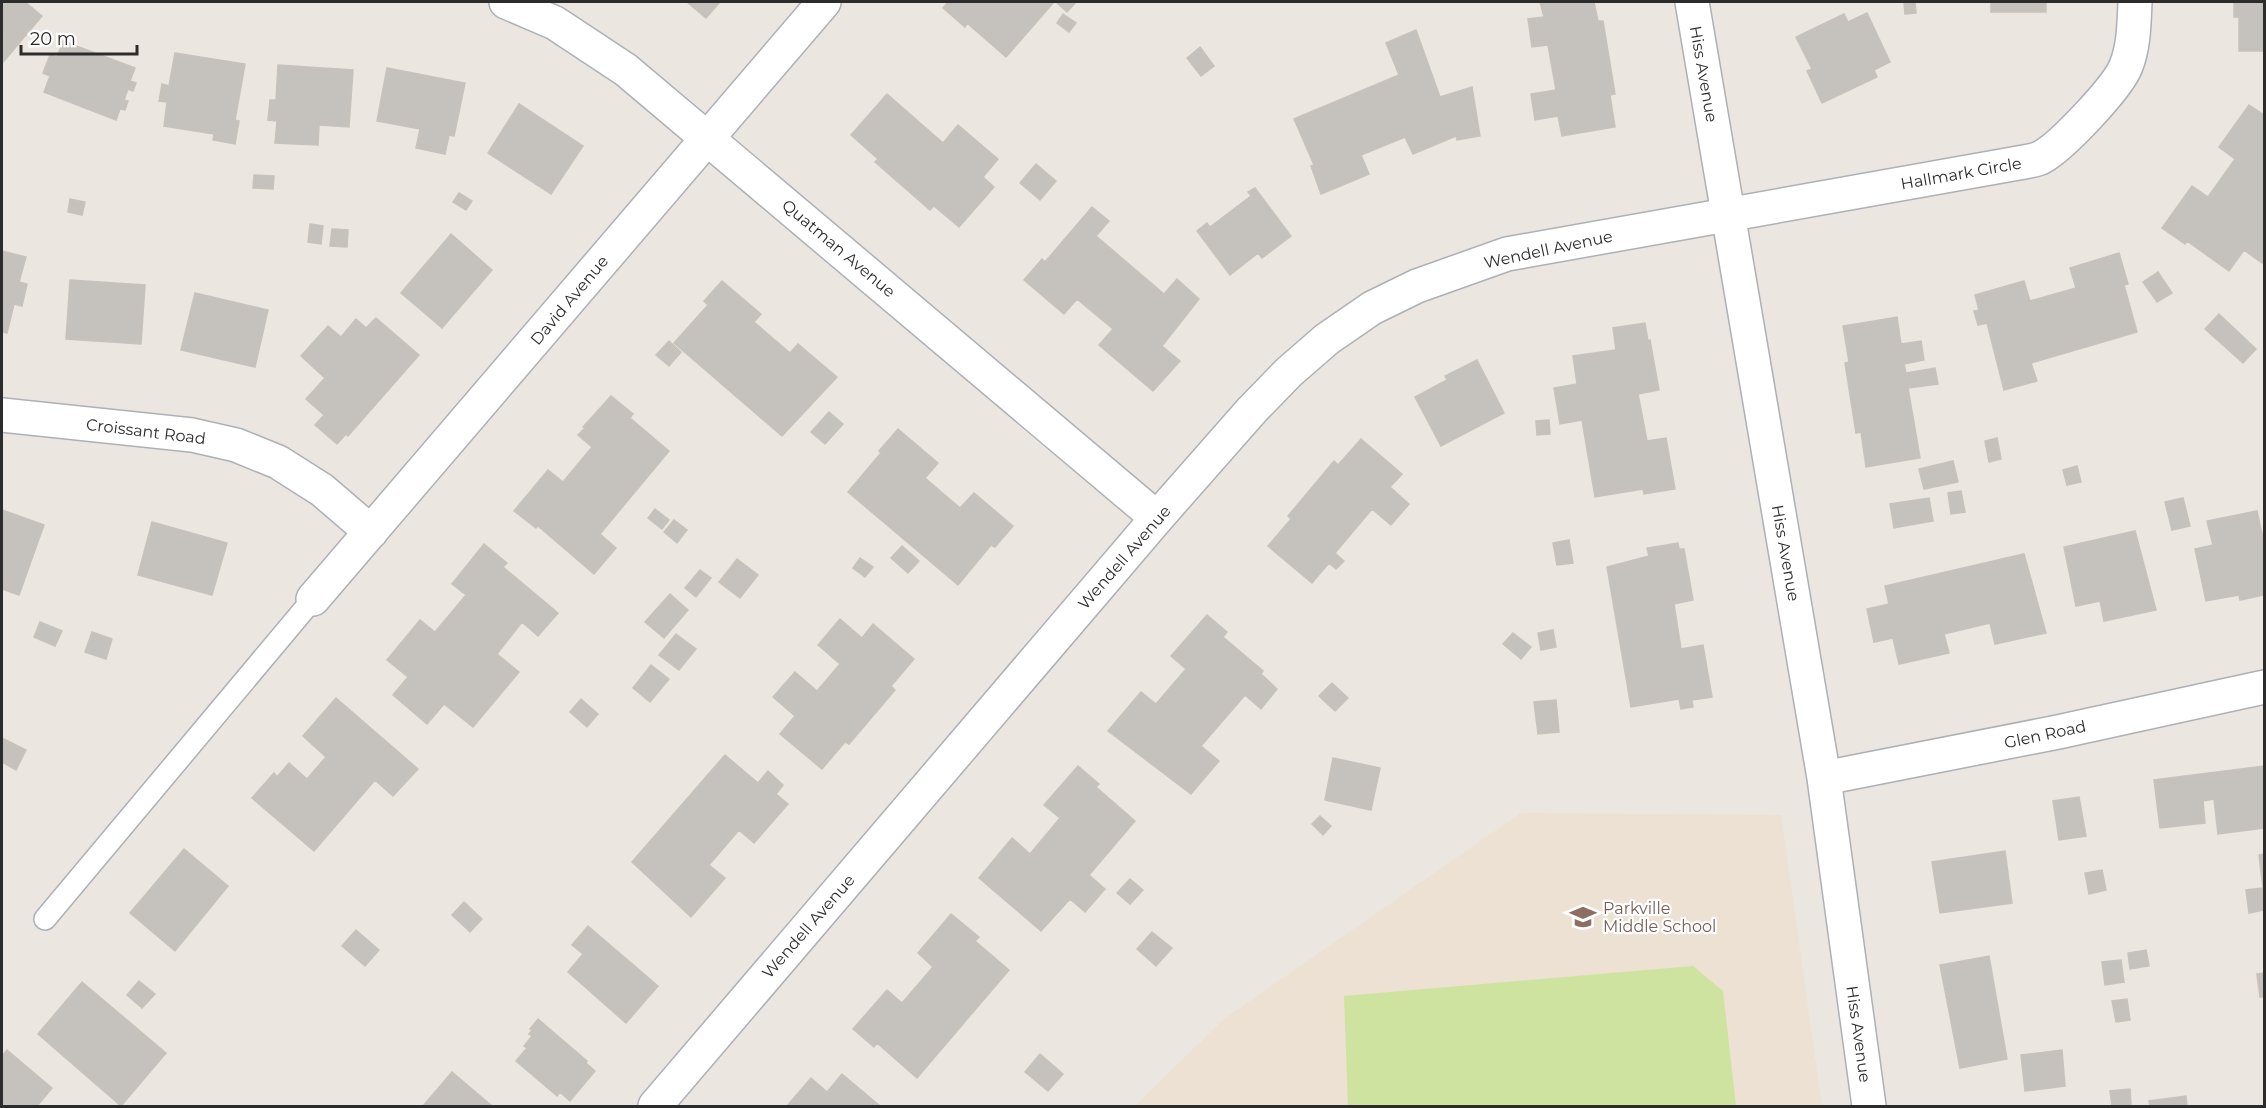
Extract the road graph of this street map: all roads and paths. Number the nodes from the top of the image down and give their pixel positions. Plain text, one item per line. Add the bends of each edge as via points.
1 (506, 2) edge
2 (824, 2) edge
3 (1692, 2) edge
4 (2135, 2) edge
5 (708, 137) junction
6 (1727, 214) junction
7 (2, 415) edge
8 (1157, 518) junction
9 (370, 532) junction
10 (314, 599) joint
11 (2265, 687) edge
12 (1824, 778) junction
13 (45, 919) dead end
14 (655, 1107) edge
15 (1869, 1107) edge

1 - 5 street, Quatman Avenue via 588,42
2 - 5 street, David Avenue
3 - 6 street, Hiss Avenue
4 - 6 street, Hallmark Circle via 2132,44 2116,85 2043,157
5 - 8 street, Quatman Avenue
5 - 9 street, David Avenue
6 - 8 street, Wendell Avenue via 1507,254 1458,270 1372,308 1288,372
6 - 12 street, Hiss Avenue
7 - 9 street, Croissant Road via 192,435 236,445 278,462 322,490
8 - 14 street, Wendell Avenue
9 - 10 street, David Avenue
10 - 13 lane
11 - 12 street, Glen Road
12 - 15 street, Hiss Avenue

